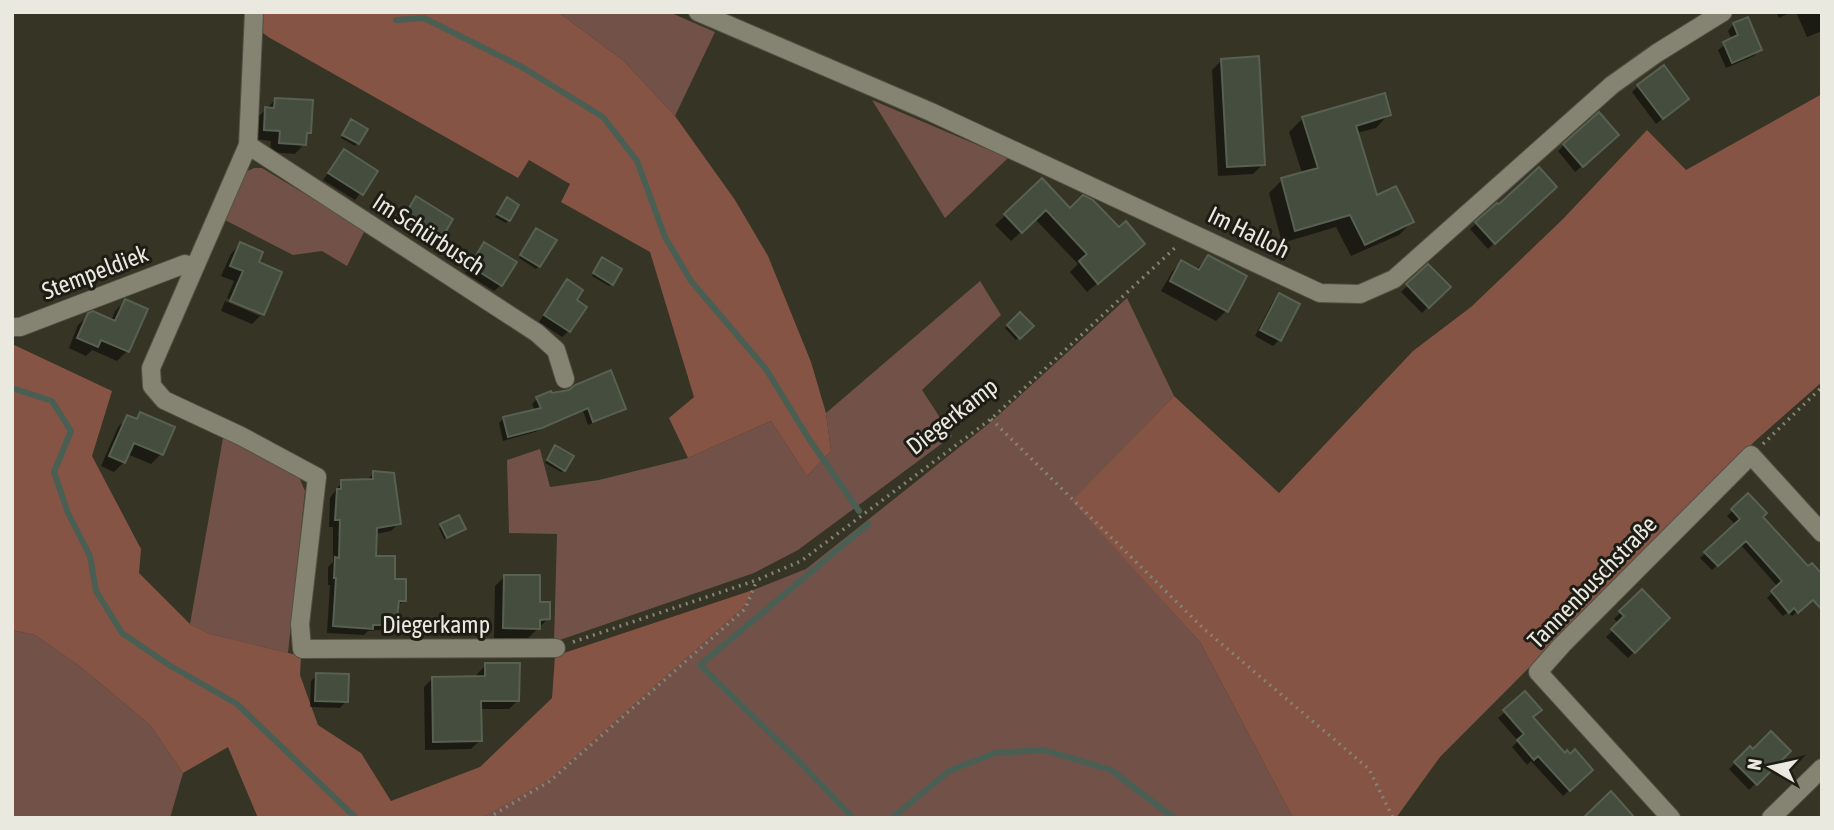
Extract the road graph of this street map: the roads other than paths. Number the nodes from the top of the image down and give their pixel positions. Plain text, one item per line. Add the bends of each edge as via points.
1 (254, 12) edge
2 (698, 12) edge
3 (1723, 12) edge
4 (248, 145) junction
5 (195, 267) junction
6 (12, 327) edge
7 (565, 379) dead end
8 (1822, 533) edge
9 (556, 648) road end
10 (1822, 768) edge
11 (1671, 818) edge
12 (1771, 818) edge

1 - 4 street, Diegerkamp
2 - 3 street, Im Halloh via 931,112 1320,293 1360,294 1394,279 1612,85
4 - 5 street, Diegerkamp
4 - 7 street, Im Schürbusch via 537,333 556,350
5 - 6 street, Stempeldiek via 185,264
5 - 9 street, Diegerkamp via 150,368 152,386 164,400 317,477 300,624 302,649
8 - 11 street, Tannenbuschstraße via 1751,455 1538,672
10 - 12 street

